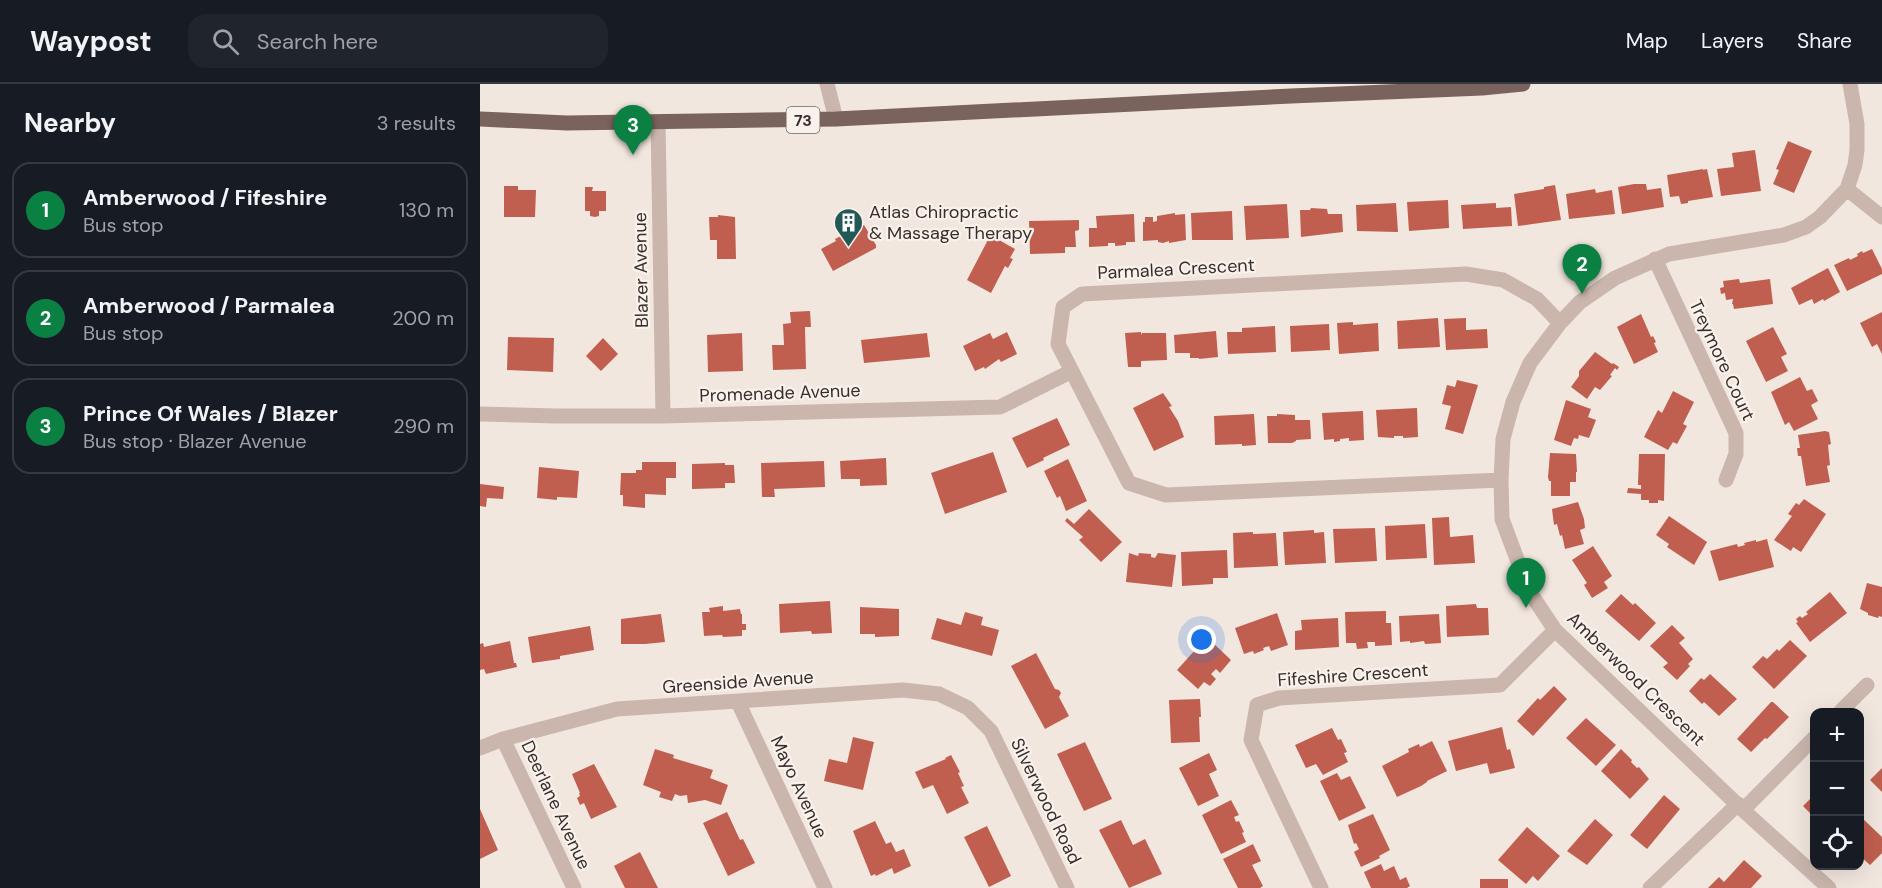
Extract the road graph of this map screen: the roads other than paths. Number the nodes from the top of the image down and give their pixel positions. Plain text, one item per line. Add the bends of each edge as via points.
1 (827, 84) edge
2 (1523, 84) edge
3 (1850, 84) edge
4 (1291, 90) edge
5 (480, 119) edge
6 (836, 119) junction
7 (658, 122) junction
8 (1847, 189) junction
9 (1882, 217) edge
10 (1654, 260) junction
11 (1560, 323) junction
12 (1072, 371) junction
13 (480, 414) edge
14 (663, 416) junction
15 (1501, 480) junction
16 (1726, 480) dead end
17 (1555, 630) junction
18 (1867, 685) dead end
19 (738, 702) junction
20 (1844, 708) edge
21 (991, 731) joint
22 (503, 739) junction
23 (1810, 743) edge
24 (480, 748) edge
25 (1740, 807) junction
26 (574, 888) edge
27 (825, 888) edge
28 (1067, 888) edge
29 (1321, 888) edge
30 (1650, 888) edge
31 (1829, 888) edge

1 - 6 street
2 - 4 main road, 73
3 - 8 street, Amberwood Crescent via 1857,150
4 - 6 main road, 73
5 - 7 main road, 73
6 - 7 main road, 73
7 - 14 street, Blazer Avenue
8 - 9 street
8 - 10 street, Amberwood Crescent via 1806,227 1784,235 1669,254
10 - 11 street, Amberwood Crescent via 1615,278 1580,302
10 - 16 street, Treymore Court via 1736,433 1736,454
11 - 12 street, Parmalea Crescent via 1537,299 1503,280 1466,273 1082,294 1063,307 1058,344
11 - 15 street, Amberwood Crescent via 1530,363 1512,402 1503,439
12 - 14 street, Promenade Avenue via 1000,407
12 - 15 street, Parmalea Crescent via 1129,483 1166,495
13 - 14 street, Promenade Avenue
15 - 17 street, Amberwood Crescent via 1502,519 1529,591
17 - 25 street, Amberwood Crescent
17 - 29 street, Fifeshire Crescent via 1500,685 1279,698 1257,705 1251,740
18 - 20 street
19 - 21 street, Greenside Avenue via 903,690 939,694 968,708
19 - 22 street, Greenside Avenue via 617,709
19 - 27 street, Mayo Avenue
21 - 28 street, Silverwood Road
22 - 24 street, Greenside Avenue
22 - 26 street, Deerlane Avenue
23 - 25 street
25 - 30 street
25 - 31 street, Amberwood Crescent

